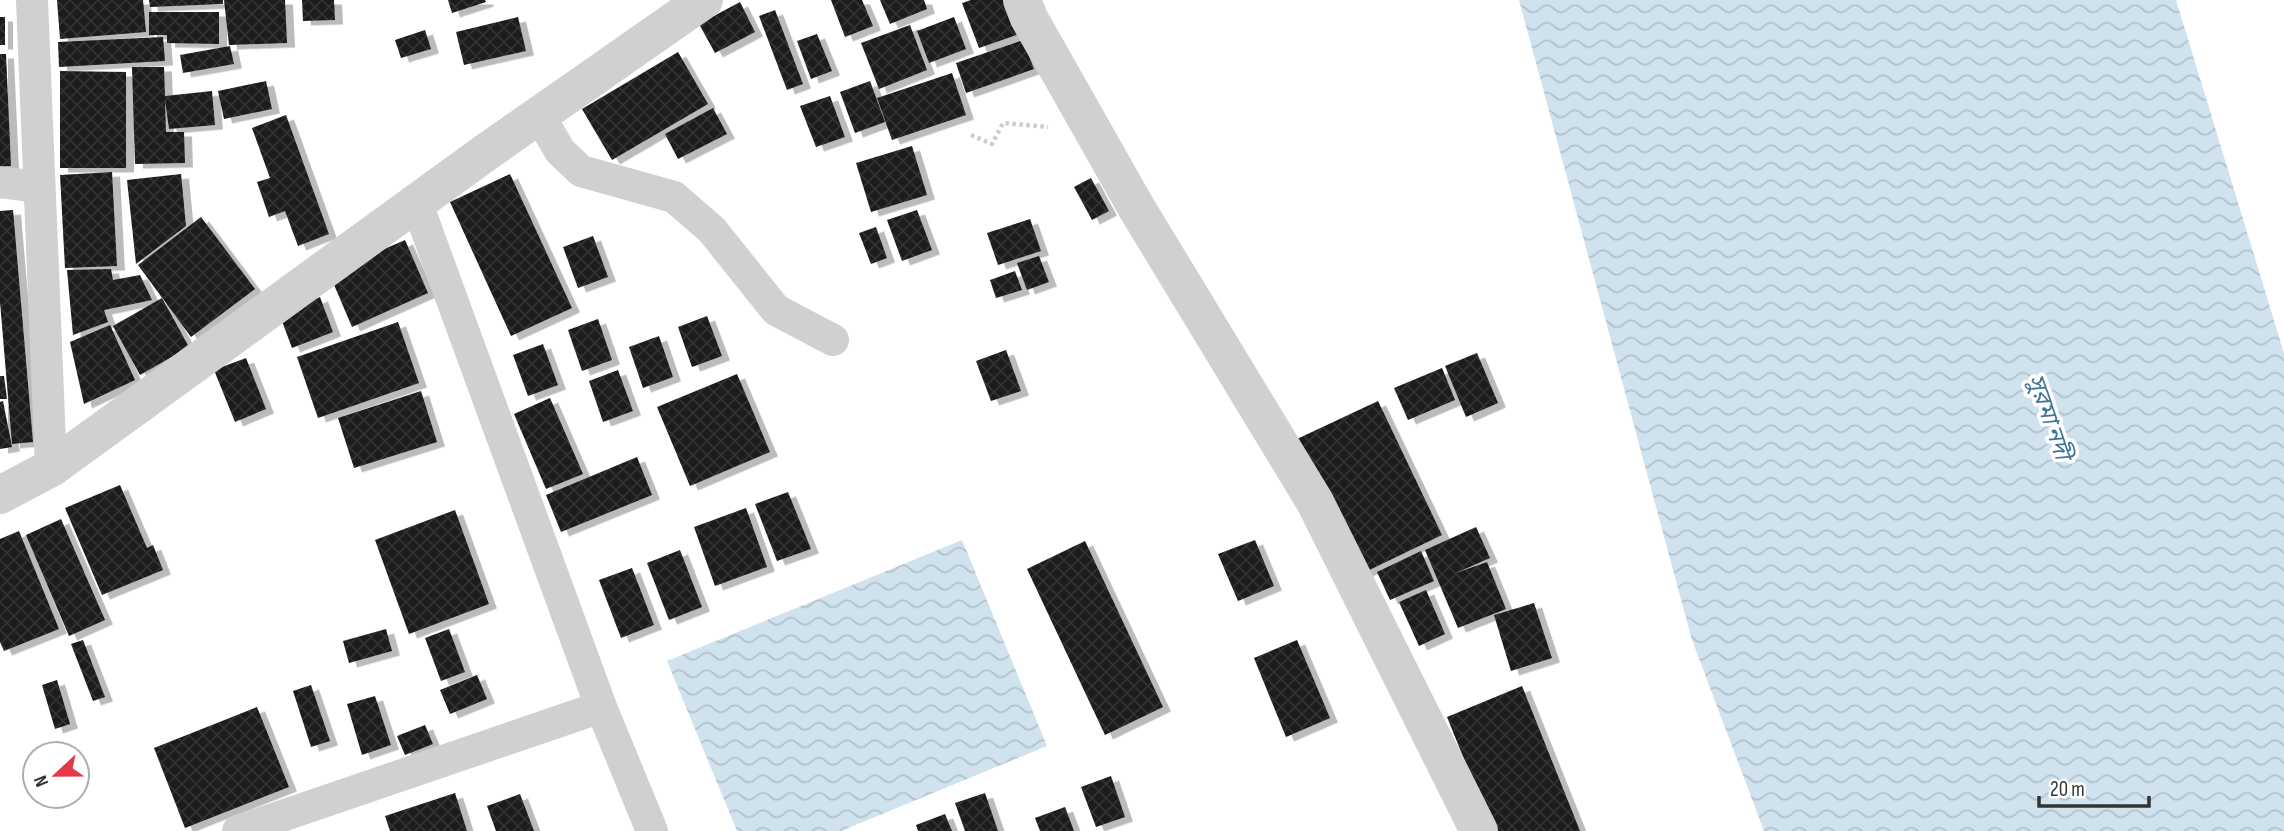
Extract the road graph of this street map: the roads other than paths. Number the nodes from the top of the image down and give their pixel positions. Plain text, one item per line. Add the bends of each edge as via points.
1 (32, 0) edge
2 (704, 0) edge
3 (1022, 0) edge
4 (539, 115) junction
5 (0, 182) edge
6 (39, 187) junction
7 (417, 204) junction
8 (833, 340) dead end
9 (51, 468) junction
10 (0, 495) edge
11 (601, 707) junction
12 (238, 831) edge
13 (652, 831) edge
14 (1479, 831) edge

1 - 6 street
2 - 4 street
3 - 14 street via 1136,207 1315,502
4 - 7 street
4 - 8 street via 560,151 581,171 674,197 712,230 776,310
5 - 6 street
6 - 9 street
7 - 9 street
7 - 11 street
9 - 10 street
11 - 12 street
11 - 13 street

